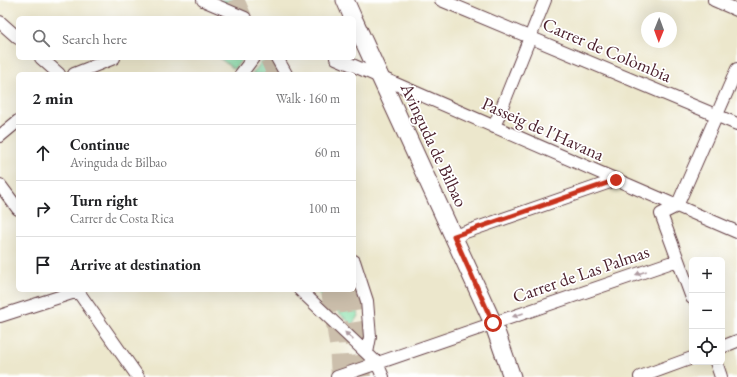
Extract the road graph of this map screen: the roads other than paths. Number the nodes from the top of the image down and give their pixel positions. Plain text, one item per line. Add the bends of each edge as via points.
1 (203, 0) edge
2 (345, 0) edge
3 (441, 0) edge
4 (545, 0) edge
5 (714, 0) edge
6 (737, 10) edge
7 (240, 16) edge
8 (353, 16) edge
9 (0, 22) edge
10 (356, 23) edge
11 (16, 36) edge
12 (530, 37) junction
13 (43, 60) edge
14 (109, 60) edge
15 (252, 60) edge
16 (278, 60) edge
17 (340, 60) edge
18 (737, 69) edge
19 (57, 72) edge
20 (79, 72) edge
21 (242, 72) edge
22 (285, 72) edge
23 (381, 78) junction
24 (716, 115) junction
25 (16, 123) edge
26 (737, 124) edge
27 (494, 127) junction
28 (0, 136) edge
29 (616, 180) junction
30 (0, 184) edge
31 (16, 206) edge
32 (677, 206) junction
33 (737, 232) edge
34 (454, 236) junction
35 (678, 260) junction
36 (356, 267) edge
37 (74, 292) edge
38 (78, 292) edge
39 (302, 292) edge
40 (690, 293) edge
41 (0, 316) edge
42 (493, 323) junction
43 (737, 341) edge
44 (725, 346) edge
45 (367, 353) junction
46 (689, 359) edge
47 (377, 363) junction
48 (717, 365) edge
49 (138, 377) edge
50 (337, 377) edge
51 (383, 377) edge
52 (512, 377) edge
53 (640, 377) edge
54 (721, 377) edge

1 - 7 street
2 - 8 street, Avinguda de Bilbao
3 - 12 street, Carrer de Colòmbia
4 - 12 street
5 - 6 street
9 - 11 street
10 - 23 street, Avinguda de Bilbao
12 - 24 street, Carrer de Colòmbia
12 - 27 street
13 - 19 street
14 - 20 street
15 - 21 street
16 - 22 street
17 - 23 street, Passeig de l'Havana
18 - 24 street
23 - 27 street, Passeig de l'Havana
23 - 34 street, Avinguda de Bilbao
24 - 26 street, Carrer de Colòmbia
24 - 32 street
25 - 28 street
27 - 29 street, Passeig de l'Havana
29 - 32 street, Passeig de l'Havana
29 - 34 street
30 - 31 street
32 - 33 street, Passeig de l'Havana
32 - 35 street via 662,214
34 - 42 street, Avinguda de Bilbao
35 - 40 street
35 -> 42 street, Carrer de Las Palmas
36 - 45 street via 367,301 370,337
37 - 41 street
38 - 49 street
45 -> 39 street
42 - 47 street, Carrer de Las Palmas
42 - 52 street, Avinguda de Bilbao
43 - 44 street
45 - 47 street
46 - 53 street
47 - 50 street, Carrer de Las Palmas
47 - 51 street
48 - 54 street

